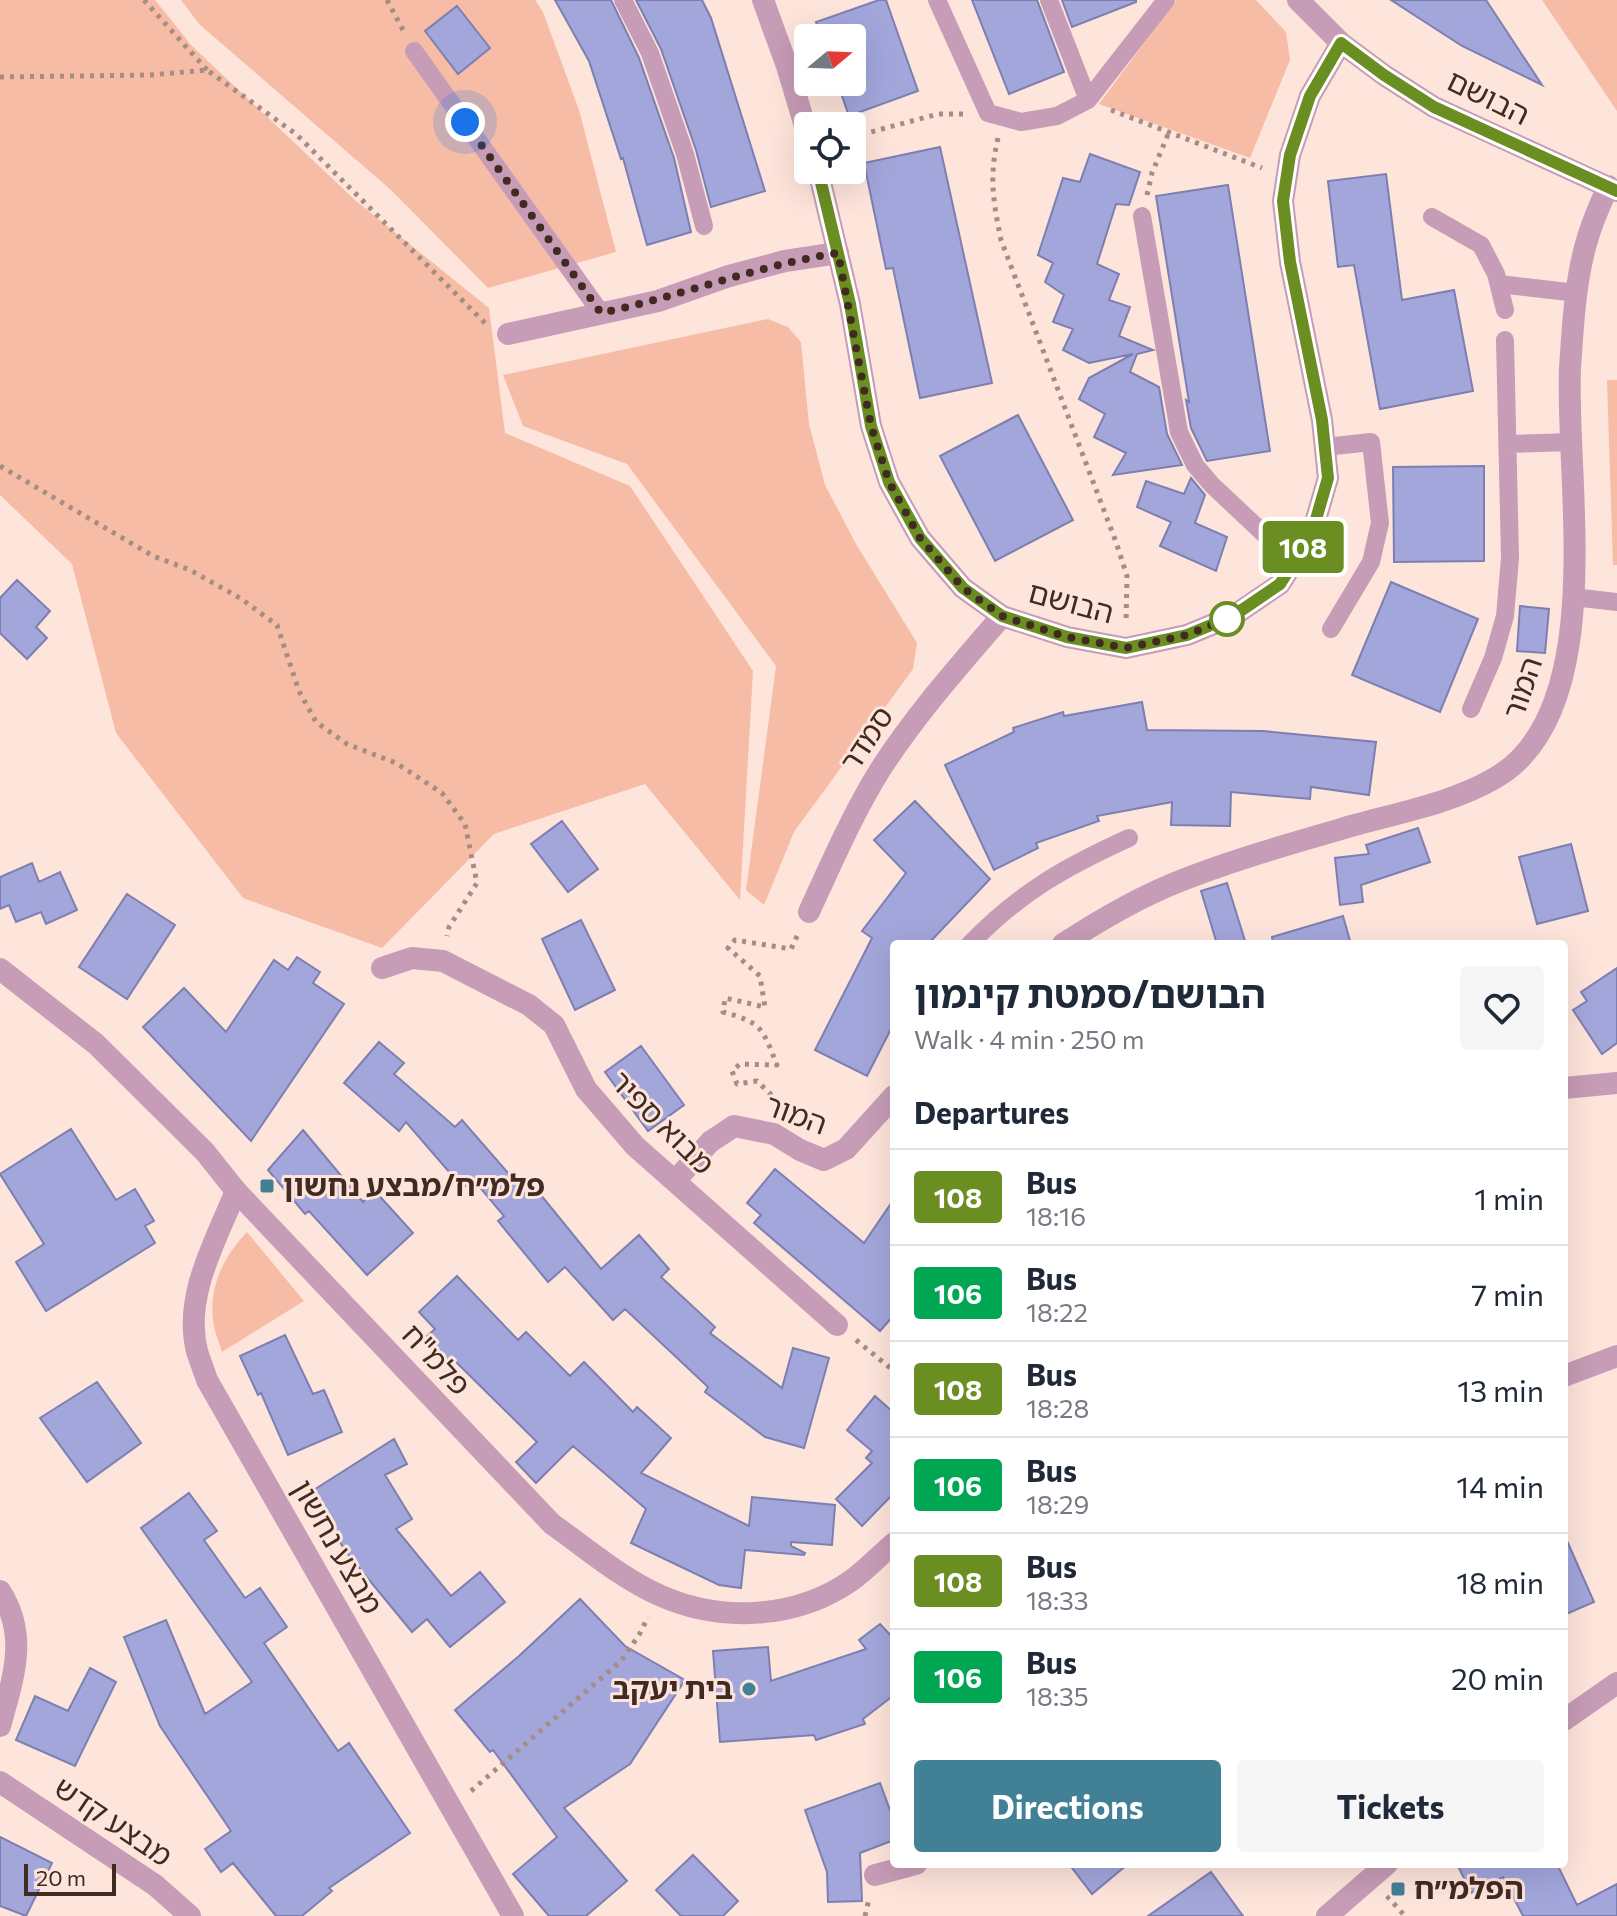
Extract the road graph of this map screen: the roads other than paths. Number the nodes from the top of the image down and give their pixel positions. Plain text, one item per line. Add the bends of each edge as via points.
1 (623, 0) edge
2 (763, 0) edge
3 (937, 0) edge
4 (1049, 0) edge
5 (1166, 0) edge
6 (1298, 0) edge
7 (1341, 43) junction
8 (414, 51) road end
9 (1088, 100) junction
10 (801, 112) edge
11 (821, 184) edge
12 (1612, 188) edge
13 (1142, 216) road end
14 (1432, 217) dead end
15 (704, 226) dead end
16 (838, 253) junction
17 (1499, 284) junction
18 (1577, 293) junction
19 (1505, 310) dead end
20 (601, 313) junction
21 (508, 334) road end
22 (1505, 340) dead end
23 (1571, 442) junction
24 (1508, 444) junction
25 (1325, 447) junction
26 (1294, 562) junction
27 (1573, 597) junction
28 (1617, 602) edge
29 (1002, 616) junction
30 (1331, 629) dead end
31 (1471, 709) dead end
32 (1129, 838) dead end
33 (809, 912) road end
34 (974, 940) edge
35 (1069, 940) edge
36 (382, 968) dead end
37 (0, 969) edge
38 (1617, 1083) edge
39 (1568, 1088) edge
40 (890, 1100) edge
41 (675, 1181) junction
42 (236, 1191) junction
43 (837, 1325) road end
44 (1617, 1356) edge
45 (1568, 1374) edge
46 (890, 1547) edge
47 (0, 1591) edge
48 (1617, 1683) edge
49 (1568, 1717) edge
50 (0, 1726) edge
51 (0, 1782) edge
52 (901, 1868) edge
53 (1382, 1868) edge
54 (875, 1875) dead end
55 (190, 1916) edge
56 (513, 1916) edge
57 (1327, 1916) edge

1 - 15 lane via 650,53
2 - 10 street
3 - 9 lane via 995,115 1021,122 1057,116
4 - 9 lane
5 - 9 lane
6 - 7 street, הבושם
7 - 12 street, הבושם via 1434,107
7 - 25 street, הבושם via 1310,96 1290,155 1283,201
8 - 20 lane
11 - 16 street, הבושם
12 - 18 street, המור via 1588,237
13 - 26 lane via 1179,432 1212,485
14 - 17 lane via 1481,245
16 - 20 street via 785,261
16 - 29 street, הבושם via 871,426 889,482 920,538 963,588
17 - 18 lane
17 - 19 lane
18 - 23 street, המור
20 - 21 street
22 - 24 lane
23 - 24 lane
23 - 27 street, המור
24 - 31 lane via 1505,616
25 - 26 street, הבושם via 1328,478 1312,533
25 - 30 lane via 1371,442 1380,523 1371,562
26 - 29 street, הבושם via 1280,584 1233,616 1187,635 1126,648 1067,637
27 - 28 lane
27 - 35 street, המור via 1558,697 1535,744 1497,778 1179,881
29 - 33 street, סמדר via 924,706 880,771
32 - 34 lane via 1030,889
36 - 41 street, מבוא ספיר via 412,958 443,961 529,1005 554,1025 586,1089 635,1146
37 - 42 street, פלמ"ח via 96,1044 205,1152
38 - 39 street
40 - 41 street, המור via 846,1149 824,1160 774,1134 734,1126 710,1142
41 - 43 street, מבוא ספיר
42 - 46 street, פלמ"ח via 552,1524 659,1595 712,1612 762,1613 812,1602 852,1580
42 - 56 street, מבצע נחשון via 201,1277 196,1349 203,1370
44 - 45 street
47 - 50 street via 17,1631 15,1667
48 - 49 street
51 - 55 street, מבצע קדש via 155,1885
52 - 54 street
53 - 57 street

